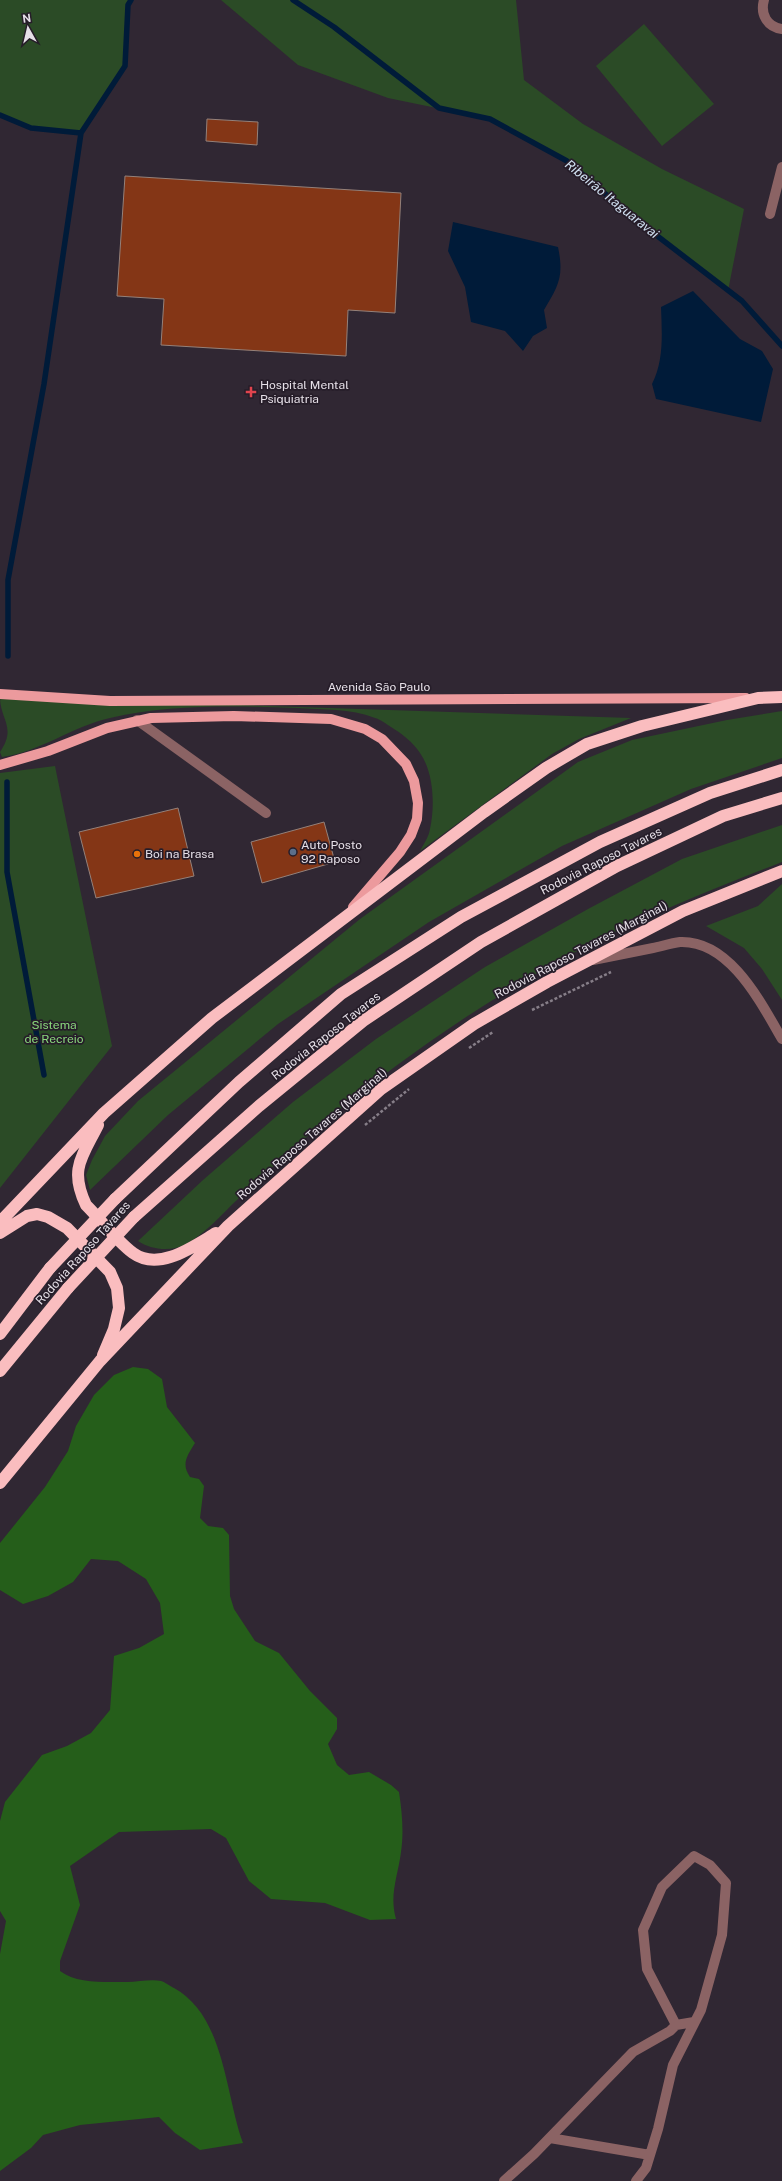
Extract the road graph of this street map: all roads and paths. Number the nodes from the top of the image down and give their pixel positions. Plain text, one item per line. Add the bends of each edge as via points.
1 (764, 0) edge
2 (782, 29) edge
3 (782, 168) edge
4 (770, 214) dead end
5 (0, 694) edge
6 (782, 697) edge
7 (758, 698) junction
8 (137, 720) junction
9 (0, 765) edge
10 (782, 770) edge
11 (782, 798) edge
12 (266, 813) dead end
13 (782, 871) edge
14 (346, 916) junction
15 (586, 962) junction
16 (616, 969) dead end
17 (528, 1012) dead end
18 (496, 1030) dead end
19 (782, 1039) edge
20 (464, 1051) dead end
21 (414, 1085) dead end
22 (104, 1113) junction
23 (360, 1129) dead end
24 (0, 1222) edge
25 (228, 1226) junction
26 (0, 1233) edge
27 (0, 1334) edge
28 (100, 1361) junction
29 (0, 1371) edge
30 (0, 1483) edge
31 (694, 2022) junction
32 (676, 2025) junction
33 (550, 2138) junction
34 (650, 2155) junction
35 (504, 2181) edge
36 (636, 2181) edge

1 - 2 street via 765,19
3 - 4 street
5 - 7 main road, Avenida São Paulo via 110,701
6 - 7 highway
7 - 14 highway via 642,726 587,744 546,768 484,812
8 - 9 main road
8 - 12 street
8 - 14 main road via 234,716 331,719 366,729 395,751 406,764 414,781 418,803 417,819 400,852
10 - 27 highway, Rodovia Raposo Tavares, bridge via 710,793 600,842 461,917 341,994 239,1082 115,1199 50,1268
11 - 29 highway, Rodovia Raposo Tavares, bridge via 723,816 617,866 481,942 363,1021 259,1106 134,1217 68,1288
13 - 15 highway, Rodovia Raposo Tavares (Marginal) via 683,911
14 - 22 highway via 212,1018
15 - 19 street via 681,942 703,946 720,954 737,971 754,992
15 - 25 highway, Rodovia Raposo Tavares (Marginal) via 474,1024 381,1089
16 - 17 path
18 - 20 path
21 - 23 path
22 - 24 highway
22 - 25 highway via 76,1175 86,1205 134,1254 148,1259 164,1258 186,1251
25 - 28 highway, Rodovia Raposo Tavares (Marginal)
26 - 28 highway via 27,1216 37,1214 48,1217 67,1228 110,1272 117,1288 119,1308 114,1329
28 - 30 highway, Rodovia Raposo Tavares (Marginal)
31 - 32 street
31 - 32 street via 701,2010 722,1935 726,1883 710,1865 694,1856 662,1887 643,1930 647,1969
31 - 34 street via 674,2065
32 - 33 street via 634,2052
33 - 34 street
33 - 35 street
34 - 36 street via 646,2168

